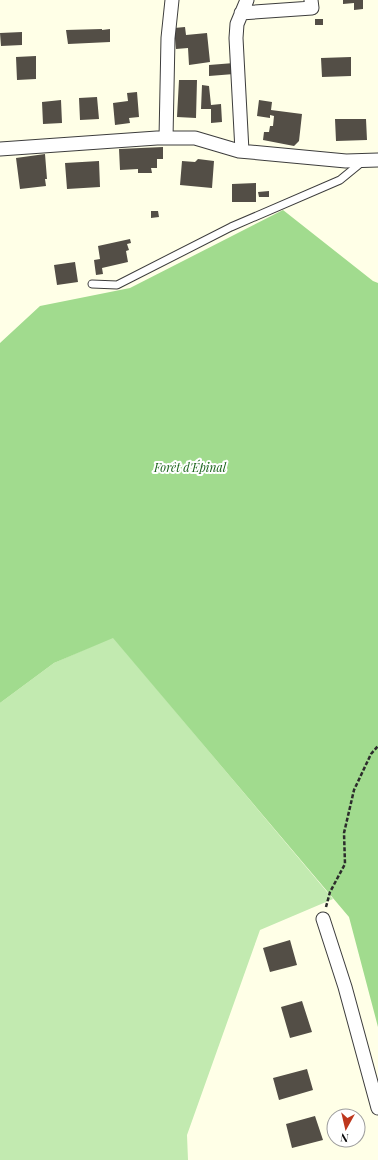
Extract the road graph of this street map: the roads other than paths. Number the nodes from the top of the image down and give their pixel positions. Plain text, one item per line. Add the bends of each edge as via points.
1 (172, 0) edge
2 (247, 0) edge
3 (312, 0) edge
4 (242, 13) junction
5 (166, 138) junction
6 (0, 149) edge
7 (242, 151) junction
8 (364, 160) junction
9 (378, 160) edge
10 (92, 284) dead end
11 (324, 919) road end
12 (378, 1108) edge

1 - 5 street via 168,38
2 - 4 street
3 - 4 street via 312,8
4 - 7 street via 237,24 236,38
5 - 6 street
5 - 7 street via 195,138
7 - 8 street via 346,161
8 - 9 street
8 - 10 lane via 340,180 231,227 118,285
11 - 12 street

